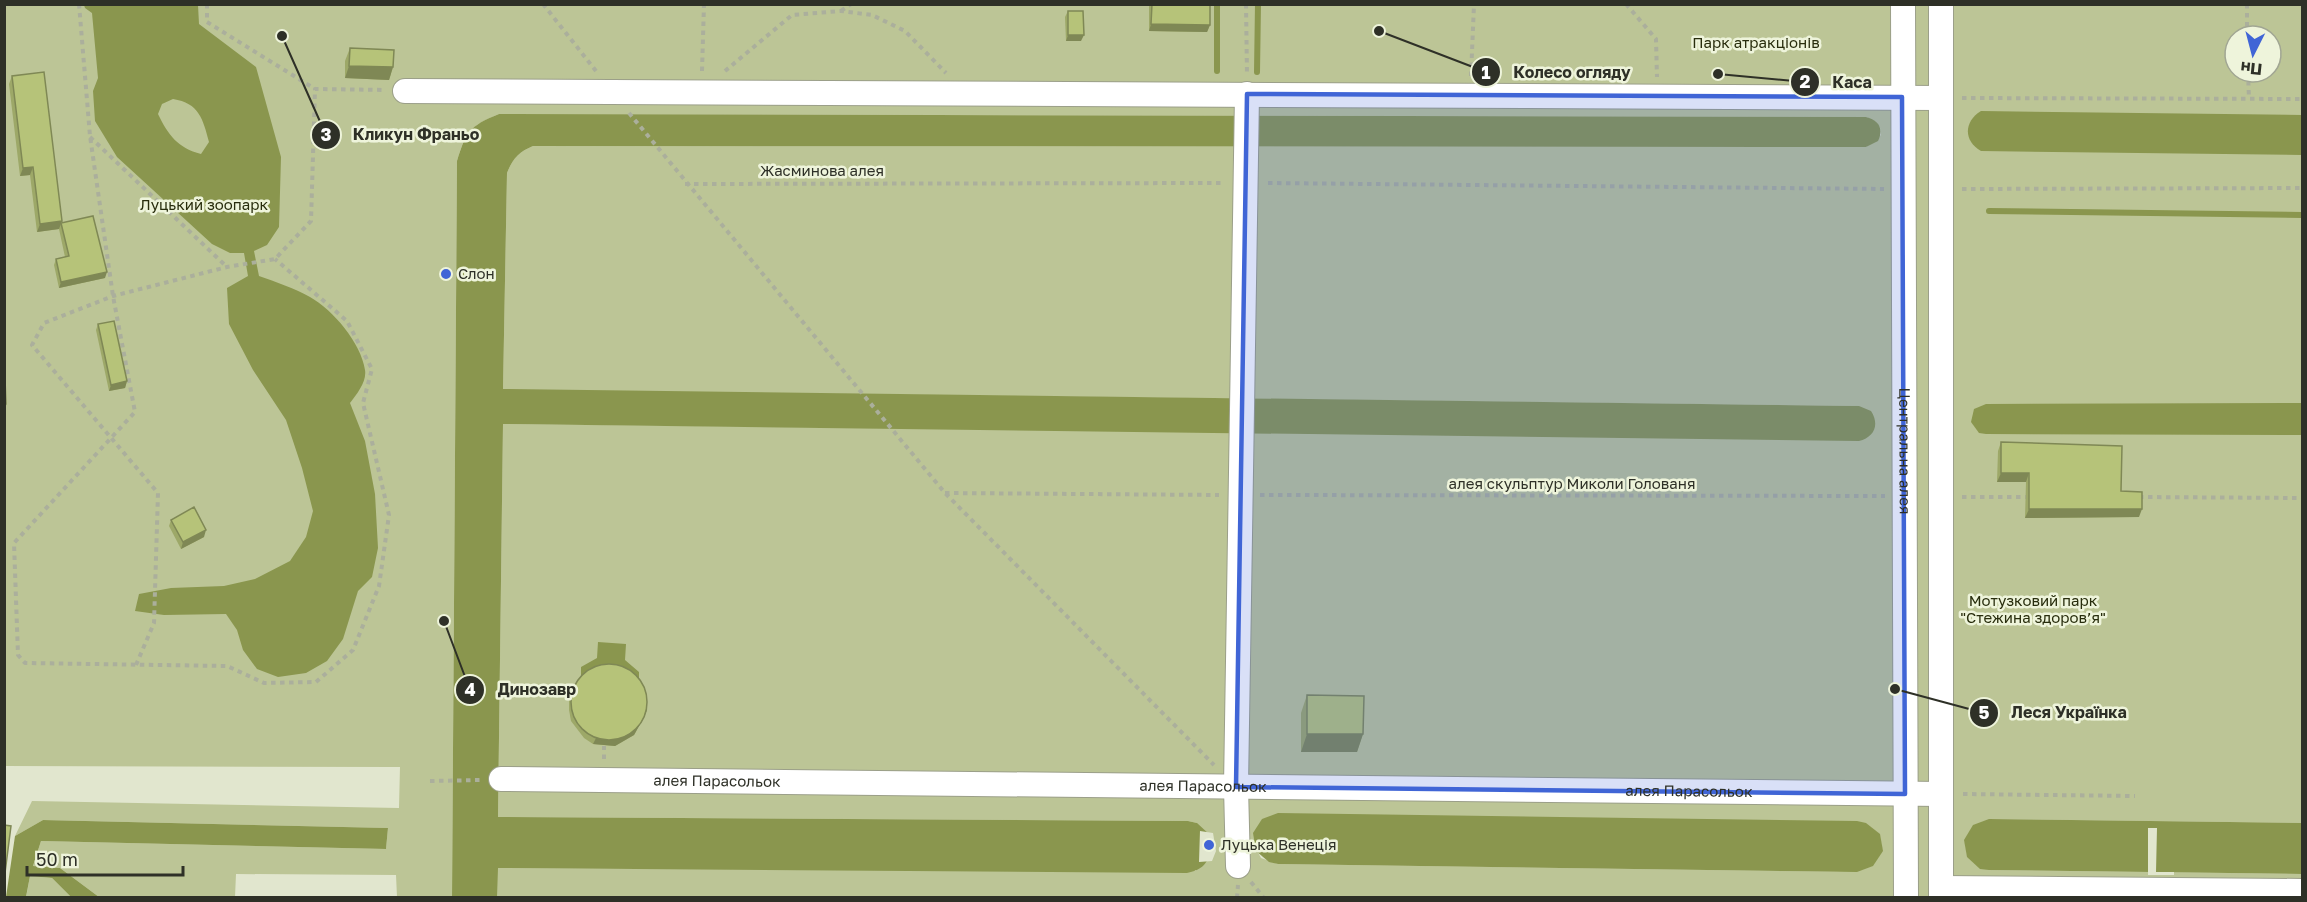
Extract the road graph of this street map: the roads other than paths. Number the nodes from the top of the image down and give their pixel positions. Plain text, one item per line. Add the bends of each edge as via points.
1 (1903, 4) edge
2 (1941, 4) edge
3 (405, 91) road end
4 (1247, 94) junction
5 (1902, 97) junction
6 (1940, 98) junction
7 (1903, 189) junction
8 (1940, 189) junction
9 (1904, 496) junction
10 (1941, 497) junction
11 (501, 779) road end
12 (1236, 787) junction
13 (1905, 794) junction
14 (1941, 794) junction
15 (1238, 866) dead end
16 (2302, 891) edge
17 (1941, 893) edge
18 (1906, 897) edge

1 - 5 street, Центральна алея
2 - 6 street
3 - 4 street
4 - 5 street
4 - 12 street
5 - 6 street
5 - 7 street, Центральна алея
6 - 8 street
7 - 8 street
7 - 9 street, Центральна алея
8 - 10 street
9 - 10 street
9 - 13 street, Центральна алея
10 - 14 street
11 - 12 street, алея Парасольок
12 - 13 street, алея Парасольок
12 - 15 street
13 - 14 street, алея Парасольок
13 - 18 street, Центральна алея
14 - 17 street
16 - 17 street

